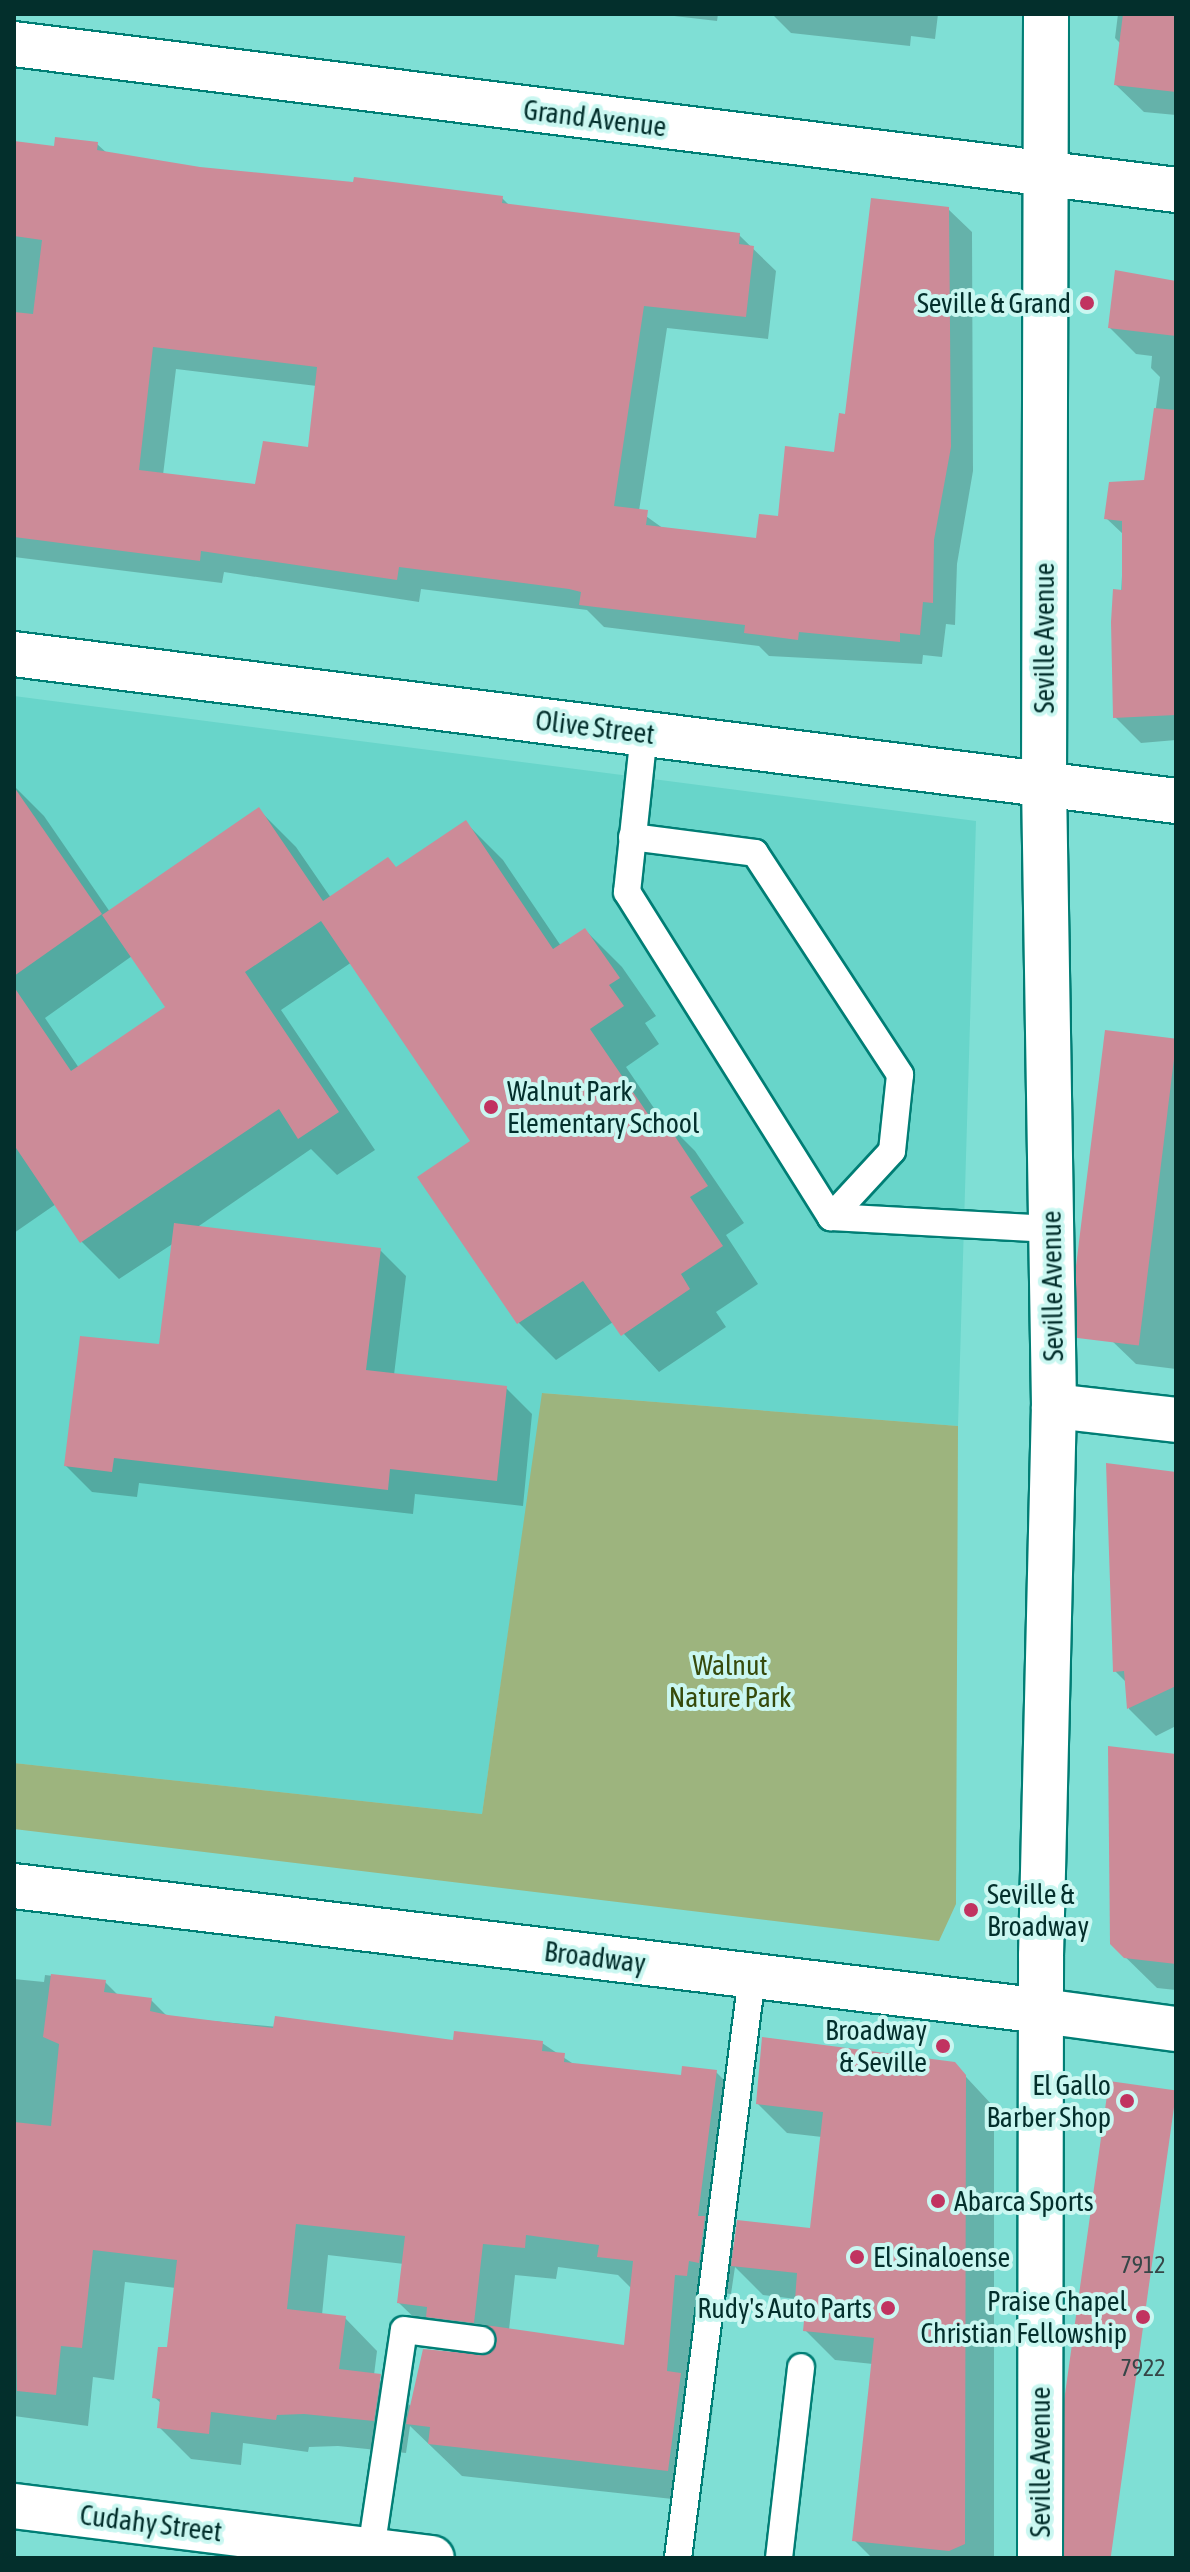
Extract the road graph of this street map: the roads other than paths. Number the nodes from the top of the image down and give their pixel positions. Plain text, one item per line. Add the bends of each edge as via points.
1 (1046, 14) edge
2 (14, 44) edge
3 (1044, 175) junction
4 (1176, 190) edge
5 (14, 654) edge
6 (644, 733) junction
7 (1044, 783) junction
8 (1176, 801) edge
9 (632, 837) junction
10 (831, 1217) junction
11 (1051, 1229) junction
12 (1054, 1406) junction
13 (1176, 1420) edge
14 (14, 1886) edge
15 (752, 1976) junction
16 (1042, 2011) junction
17 (1176, 2029) edge
18 (481, 2340) dead end
19 (801, 2367) dead end
20 (14, 2506) edge
21 (371, 2550) junction
22 (432, 2558) edge
23 (678, 2558) edge
24 (779, 2558) edge
25 (1040, 2558) edge

1 - 3 street, Seville Avenue
2 - 3 street, Grand Avenue
3 - 4 street, Grand Avenue
3 - 7 street, Seville Avenue
5 - 6 street, Olive Street
6 - 7 street, Olive Street
6 - 9 lane
7 - 8 street, Olive Street
7 - 11 street, Seville Avenue
9 - 10 lane via 627,892
9 - 10 lane via 755,853 900,1075 892,1151
10 - 11 lane
11 - 12 street, Seville Avenue
12 - 13 street
12 - 16 street, Seville Avenue
14 - 15 street, Broadway
15 - 16 street, Broadway
15 - 23 lane
16 - 17 street, Broadway
16 - 25 street, Seville Avenue
18 - 21 lane via 404,2330
19 - 24 lane
20 - 21 street, Cudahy Street
21 - 22 street, Cudahy Street

